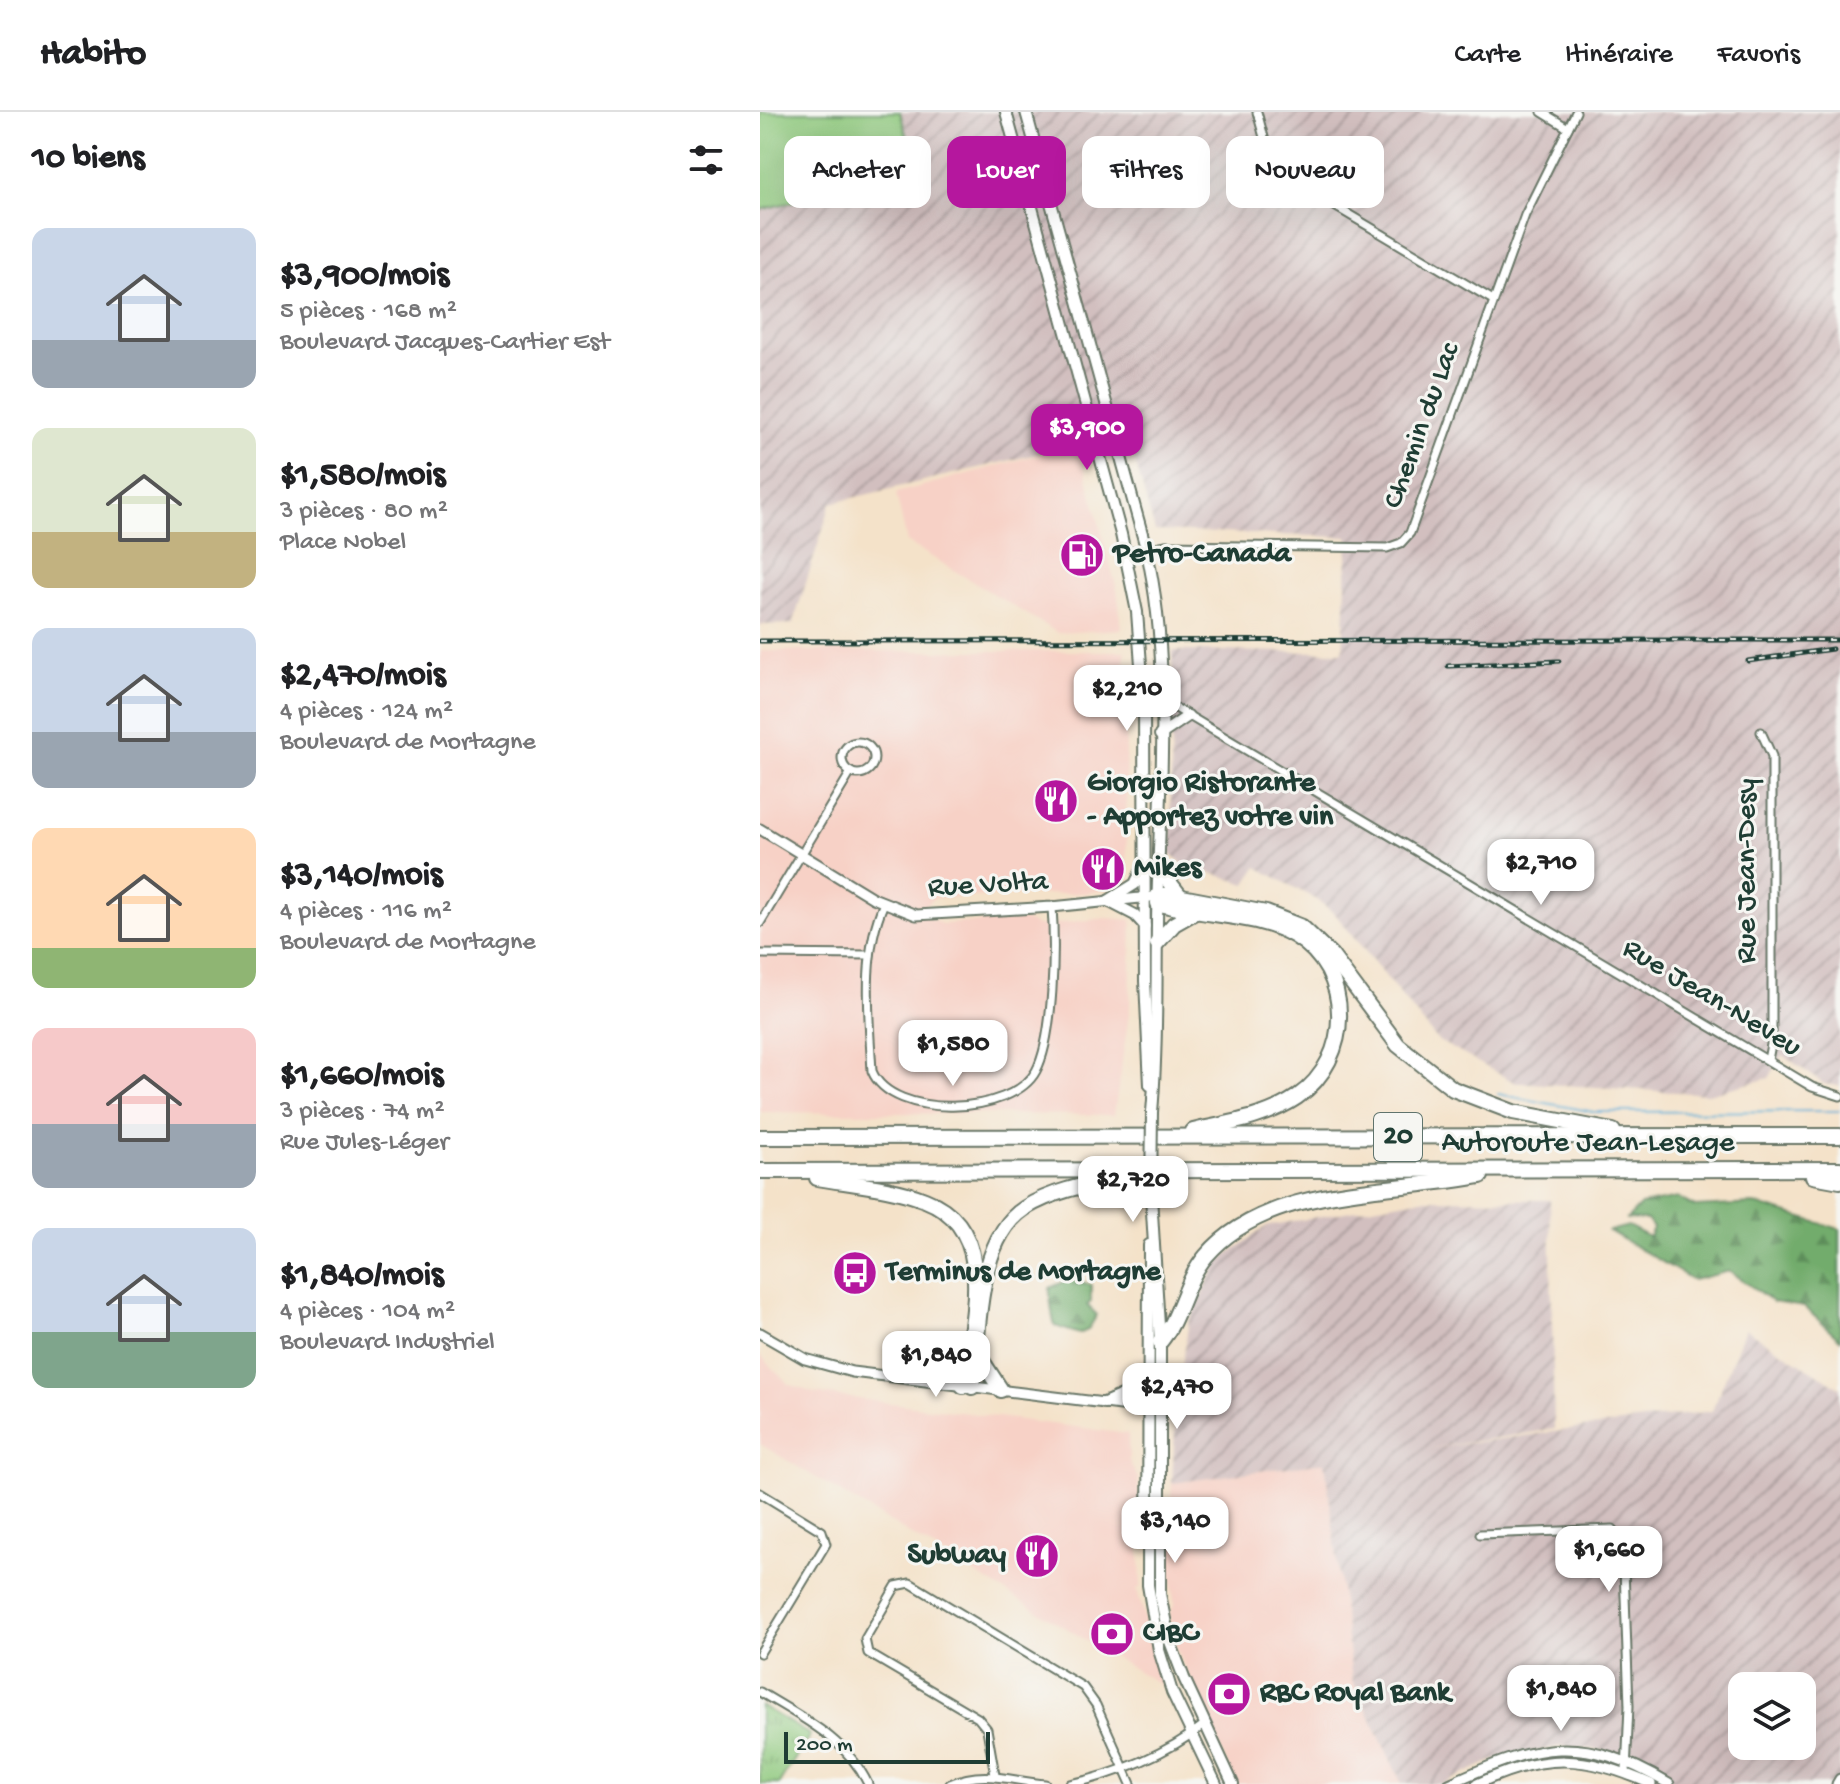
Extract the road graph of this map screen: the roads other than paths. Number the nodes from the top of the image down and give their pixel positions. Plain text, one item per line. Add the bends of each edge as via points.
1 (1006, 112) edge
2 (1026, 112) edge
3 (1257, 112) edge
4 (1542, 112) edge
5 (1576, 112) edge
6 (1568, 128) junction
7 (1493, 300) junction
8 (1146, 548) junction
9 (1126, 553) junction
10 (1161, 702) junction
11 (1144, 704) junction
12 (1188, 716) junction
13 (1761, 732) dead end
14 (1160, 735) junction
15 (851, 772) junction
16 (760, 829) edge
17 (803, 855) junction
18 (1152, 867) junction
19 (1180, 896) junction
20 (1154, 899) junction
21 (1108, 901) junction
22 (884, 903) junction
23 (1052, 907) junction
24 (1195, 912) junction
25 (760, 923) edge
26 (1145, 926) junction
27 (1157, 943) junction
28 (760, 954) edge
29 (870, 955) junction
30 (1768, 1060) junction
31 (1840, 1096) edge
32 (1152, 1112) junction
33 (1164, 1136) junction
34 (1632, 1136) junction
35 (1840, 1136) edge
36 (760, 1137) edge
37 (1840, 1169) edge
38 (1512, 1170) junction
39 (1785, 1170) junction
40 (760, 1171) edge
41 (777, 1171) junction
42 (1155, 1171) junction
43 (1840, 1181) edge
44 (1151, 1196) junction
45 (760, 1333) edge
46 (1160, 1342) junction
47 (977, 1353) junction
48 (1147, 1377) junction
49 (968, 1387) junction
50 (1001, 1390) junction
51 (1104, 1403) junction
52 (1148, 1408) junction
53 (1160, 1410) junction
54 (760, 1493) edge
55 (1480, 1534) dead end
56 (760, 1653) edge
57 (760, 1692) edge
58 (1205, 1724) junction
59 (1192, 1734) junction
60 (1629, 1760) junction
61 (1498, 1761) junction
62 (1123, 1767) junction
63 (1502, 1772) junction
64 (1626, 1772) junction
65 (995, 1775) junction
66 (1840, 1779) edge
67 (966, 1781) edge
68 (868, 1784) edge
69 (950, 1784) edge
70 (1033, 1784) edge
71 (1045, 1784) edge
72 (1070, 1784) edge
73 (1131, 1784) edge
74 (1216, 1784) edge
75 (1233, 1784) edge
76 (1449, 1784) edge
77 (1477, 1784) edge
78 (1651, 1784) edge
79 (1669, 1784) edge
80 (1837, 1784) edge

1 - 9 main road
2 - 8 main road
3 - 7 street via 1279,173
4 - 6 street
5 - 6 street, Chemin du Lac
6 - 7 street, Chemin du Lac via 1525,215
7 - 8 street, Chemin du Lac via 1410,533 1401,543 1387,548
8 - 9 street, Chemin du Lac
8 - 10 main road via 1159,626
9 - 11 main road via 1139,622
10 - 11 street
10 - 12 street, Rue Jean-Neveu
10 - 14 main road
11 - 18 main road
12 - 14 main road
12 - 30 street, Rue Jean-Neveu
13 - 30 street, Rue Jean-Desy via 1772,756
14 - 18 main road
15 - 15 street via 861,774 873,764 867,746 853,744 845,750 844,765
15 - 17 street
16 - 17 street, Rue Volta
17 - 22 street, Rue Volta
17 - 25 street
18 - 19 highway
18 - 20 main road
18 - 21 main road
19 - 20 highway
19 - 34 highway via 1272,914 1307,931 1398,1045 1453,1089 1513,1112
20 - 21 street, Rue Volta
20 - 24 highway
20 - 26 main road
20 - 27 main road
21 - 23 street, Rue Volta
21 - 26 main road
22 - 23 street, Rue Volta via 916,915
22 - 29 street
23 - 29 street via 1043,1053 1028,1083 1003,1099 908,1102 884,1089 872,1071
24 - 27 highway
24 - 33 highway via 1274,927 1303,942 1323,962 1334,984 1338,1034 1321,1074 1292,1100 1244,1120
26 - 32 main road
27 - 32 main road
28 - 29 street
30 - 31 street, Rue Jean-Neveu via 1817,1090
32 - 44 main road, bridge
33 - 34 highway, Autoroute Jean-Lesage / 20
33 - 36 highway, Autoroute Jean-Lesage / 20
34 - 35 highway, Autoroute Jean-Lesage / 20
37 - 39 highway, Autoroute Jean-Lesage / 20
38 - 39 highway, Autoroute Jean-Lesage / 20
38 - 42 highway, Autoroute Jean-Lesage / 20
38 - 46 highway via 1300,1202 1253,1219 1200,1263
39 - 43 highway
40 - 41 highway, Autoroute Jean-Lesage / 20
41 - 42 highway, Autoroute Jean-Lesage / 20
41 - 49 highway via 919,1198 955,1220 969,1242 976,1268
42 - 47 highway via 1058,1193 1027,1207 1007,1224 989,1262
44 - 46 main road
44 - 48 main road
45 - 49 street via 790,1352 837,1369
46 - 53 main road
47 - 49 highway
47 - 50 highway
48 - 51 main road
48 - 52 main road
49 - 50 street
50 - 51 street
51 - 52 street
52 - 53 street
52 - 59 main road via 1150,1602 1166,1673
53 - 58 main road via 1160,1594 1169,1639
54 - 56 street via 822,1531 826,1544
55 - 60 street via 1613,1529 1623,1541
57 - 68 street via 839,1742
58 - 59 street
58 - 75 main road
59 - 62 street
59 - 74 main road
60 - 61 street via 1589,1749 1549,1749
60 - 64 street
60 - 79 street
61 - 63 street
61 - 76 street
62 - 65 street via 1083,1687 902,1582 865,1639 868,1653 978,1718 987,1729
62 - 72 street
62 - 73 street
63 - 64 street via 1550,1760 1581,1760
63 - 77 street
64 - 78 street
65 - 67 street
65 - 70 street
66 - 80 street
67 - 69 street
70 - 71 street

